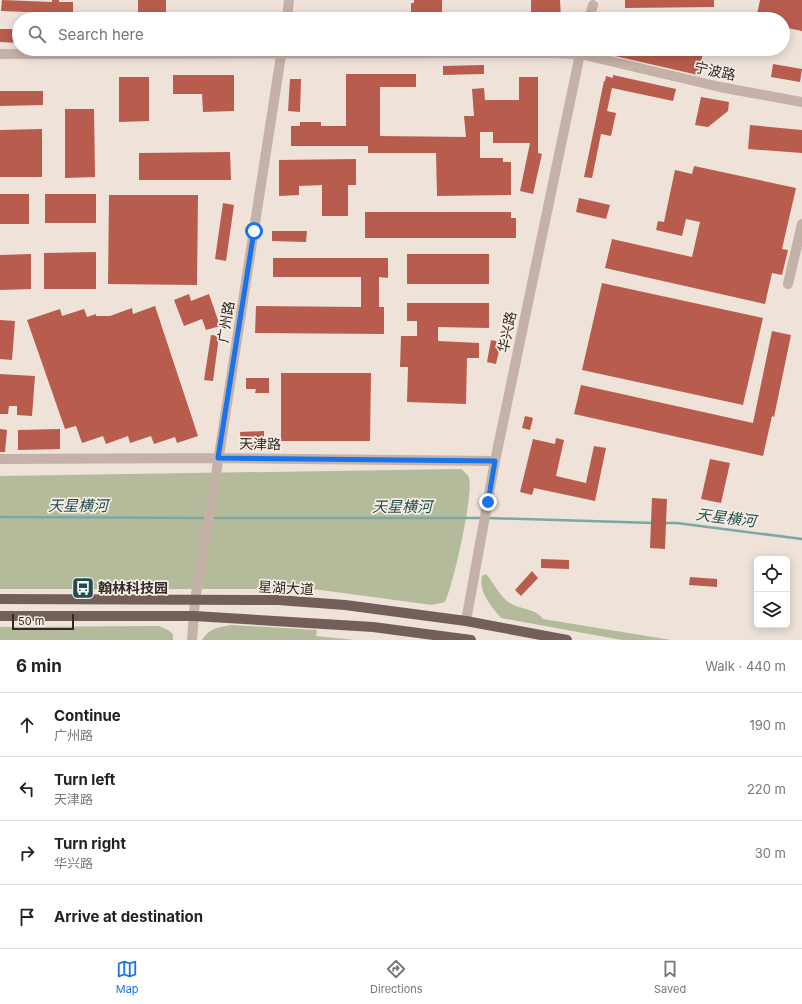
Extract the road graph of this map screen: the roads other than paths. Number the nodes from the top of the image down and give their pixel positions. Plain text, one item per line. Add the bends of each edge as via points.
1 (289, 0) edge
2 (592, 5) dead end
3 (288, 12) edge
4 (590, 12) edge
5 (0, 54) edge
6 (12, 54) edge
7 (281, 56) edge
8 (579, 56) edge
9 (596, 56) edge
10 (802, 102) edge
11 (802, 224) edge
12 (788, 284) dead end
13 (218, 458) junction
14 (0, 459) edge
15 (495, 461) junction
16 (0, 599) edge
17 (195, 600) junction
18 (0, 616) edge
19 (194, 616) junction
20 (466, 621) junction
21 (192, 640) edge
22 (471, 640) edge
23 (567, 640) edge

1 - 3 street
2 - 4 street
5 - 6 street, 宁波路
7 - 13 street, 广州路
8 - 15 street, 华兴路
9 - 10 street, 宁波路 via 720,88
11 - 12 street
13 - 14 street, 天津路
13 - 15 street, 天津路
13 - 17 street, 广州路
15 - 20 street, 华兴路
16 - 17 main road, 星湖大道
17 - 19 street, 广州路
17 - 20 main road, 星湖大道 via 278,600 345,605
18 - 19 main road
19 - 21 street, 广州路
19 - 22 main road via 373,627
20 - 23 main road, 星湖大道

